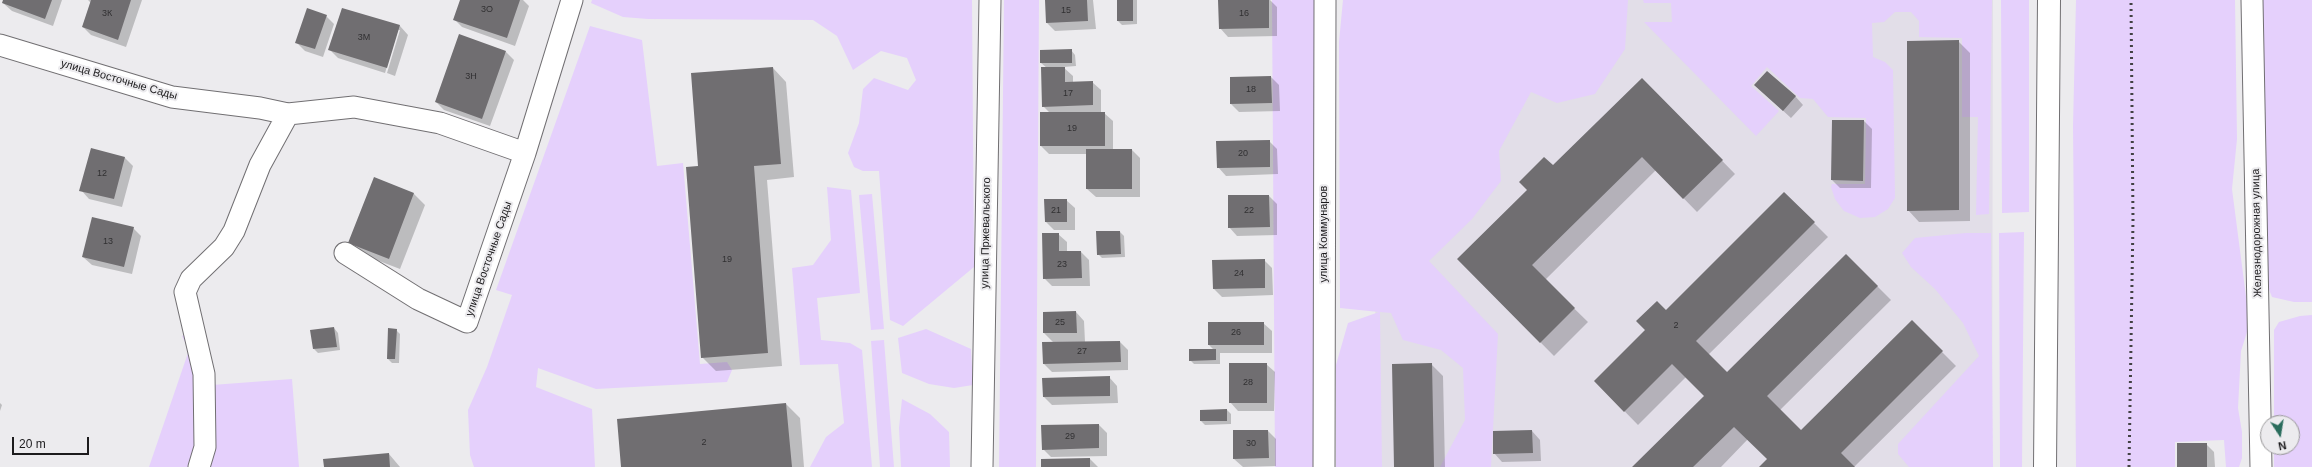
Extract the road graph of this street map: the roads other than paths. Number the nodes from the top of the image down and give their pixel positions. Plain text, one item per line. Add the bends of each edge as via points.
1 (572, 0) edge
2 (990, 0) edge
3 (1325, 0) edge
4 (2049, 0) edge
5 (2252, 0) edge
6 (0, 45) edge
7 (288, 114) junction
8 (525, 153) junction
9 (345, 253) dead end
10 (199, 467) edge
11 (982, 467) edge
12 (1324, 467) edge
13 (2045, 467) edge
14 (2261, 467) edge

1 - 8 street, улица Восточные Сады
2 - 11 street, улица Пржевальского
3 - 12 street, улица Коммунаров
4 - 13 main road
5 - 14 street, Железнодорожная улица
6 - 7 street, улица Восточные Сады via 172,97
7 - 8 street, улица Восточные Сады via 354,107 440,123
7 - 10 street via 260,165 234,231 224,247 191,279 185,292 204,374 204,447
8 - 9 street, улица Восточные Сады via 467,322 418,299

